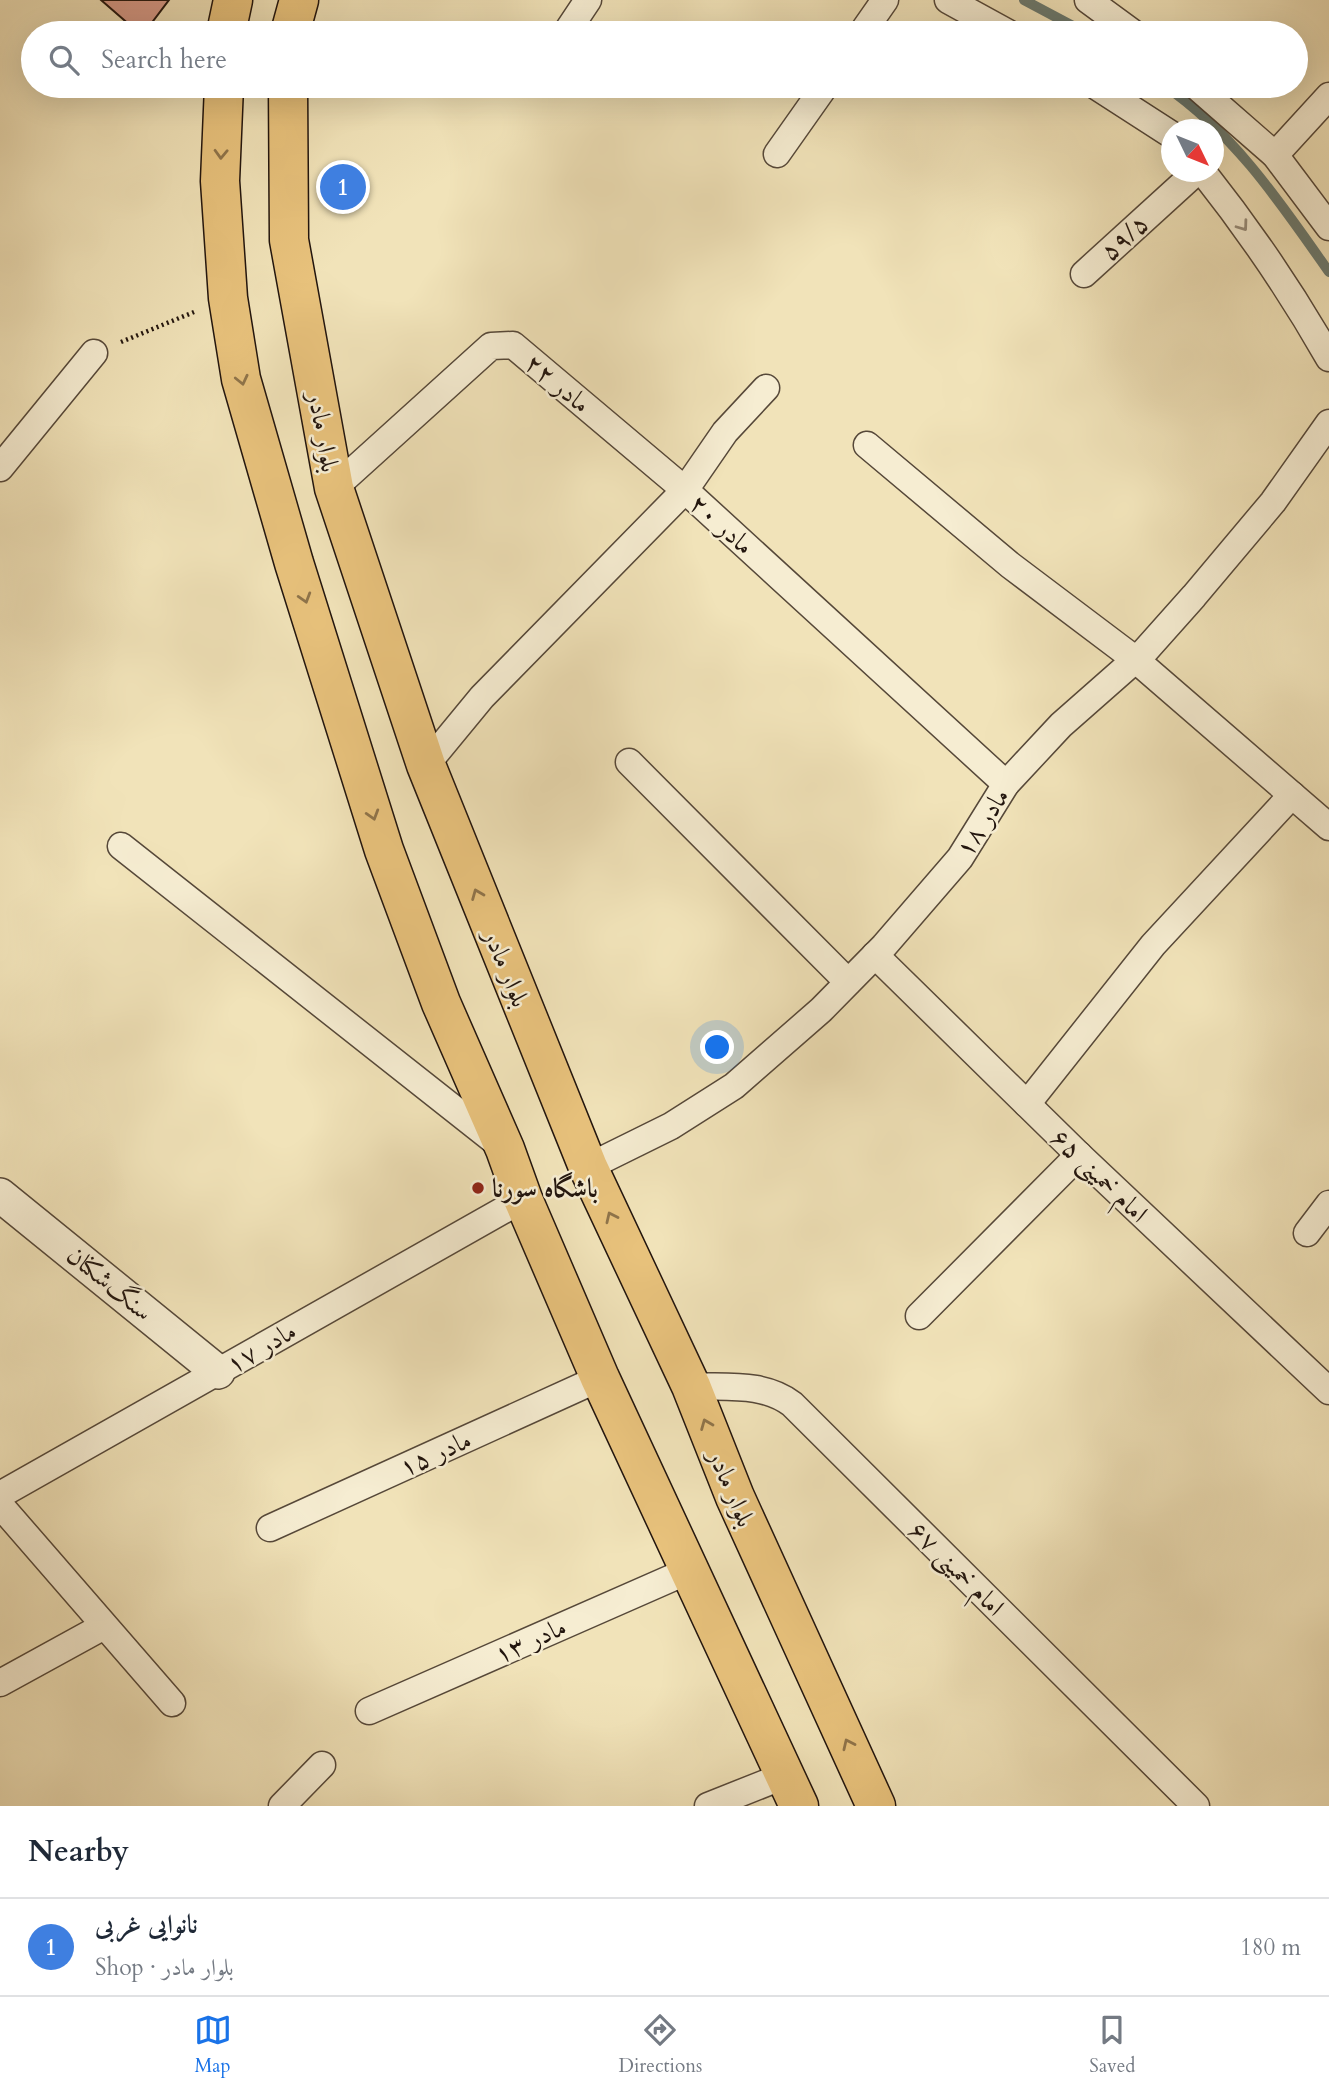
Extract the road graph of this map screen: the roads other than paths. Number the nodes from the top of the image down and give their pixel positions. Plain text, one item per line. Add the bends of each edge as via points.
1 (233, 0) edge
2 (299, 0) edge
3 (588, 0) edge
4 (886, 0) edge
5 (948, 0) edge
6 (1088, 0) edge
7 (229, 21) edge
8 (293, 21) edge
9 (574, 21) edge
10 (871, 21) edge
11 (986, 21) edge
12 (1117, 21) edge
13 (1329, 96) edge
14 (223, 98) edge
15 (288, 98) edge
16 (817, 98) edge
17 (1114, 98) edge
18 (1210, 98) edge
19 (1161, 128) edge
20 (777, 154) dead end
21 (1275, 155) junction
22 (1185, 182) edge
23 (1210, 182) edge
24 (1329, 227) edge
25 (1084, 274) dead end
26 (94, 354) road end
27 (1329, 358) edge
28 (766, 388) dead end
29 (1329, 423) edge
30 (867, 445) dead end
31 (0, 467) edge
32 (334, 488) junction
33 (685, 490) junction
34 (1136, 660) junction
35 (629, 762) dead end
36 (426, 765) junction
37 (1006, 784) junction
38 (1292, 795) junction
39 (1329, 827) edge
40 (121, 846) dead end
41 (875, 955) junction
42 (848, 982) junction
43 (1027, 1104) junction
44 (505, 1149) junction
45 (1079, 1155) junction
46 (588, 1167) junction
47 (0, 1195) edge
48 (523, 1199) junction
49 (1329, 1204) edge
50 (1307, 1233) dead end
51 (919, 1316) dead end
52 (218, 1372) junction
53 (600, 1377) junction
54 (691, 1386) junction
55 (1329, 1391) edge
56 (0, 1495) edge
57 (0, 1505) edge
58 (270, 1528) dead end
59 (690, 1570) junction
60 (104, 1626) junction
61 (0, 1683) edge
62 (172, 1703) dead end
63 (369, 1711) dead end
64 (322, 1765) dead end
65 (792, 1791) edge
66 (282, 1806) edge
67 (708, 1806) edge
68 (876, 1806) edge
69 (1196, 1806) edge

1 - 7 main road
2 - 8 main road
3 - 9 street
4 - 10 street
5 - 11 street
6 - 12 street
13 - 21 street
14 -> 44 main road via 220,181 228,298 245,392 384,850 441,1003
15 - 32 main road, بلوار مادر via 289,240
16 - 20 street
17 - 19 street
18 - 21 street
21 - 24 street
22 - 25 street, ۵۹/۵
23 -> 27 street
26 - 31 street
28 - 33 street via 725,432
29 - 34 street, مادر ۱۸ via 1273,502
30 - 34 street via 1010,565
32 - 33 street, مادر ۲۲ via 491,346 513,345
32 - 36 main road, بلوار مادر
33 - 36 street, مادر ۲۰ via 482,697
33 - 37 street, مادر ۲۰
34 - 37 street, مادر ۱۸ via 1061,725
34 - 38 street
35 - 42 street
46 -> 36 main road, بلوار مادر
37 - 41 street, مادر ۱۸ via 960,858
38 - 39 street
38 - 43 street via 1153,945
40 - 44 street
41 - 42 street, مادر ۱۸
41 - 43 street, امام خمینی ۶۵
42 - 46 street, مادر ۱۸ via 734,1086 671,1126
43 - 45 street, امام خمینی ۶۵
44 - 48 main road
45 - 51 street
45 - 55 street, امام خمینی ۶۵
54 -> 46 main road, بلوار مادر
47 - 52 street, سنگ‌شکنان
48 - 52 street, مادر ۱۷
48 - 53 main road
49 - 50 street
52 - 56 street, مادر ۱۷
53 - 58 street, مادر ۱۵
53 - 59 main road
68 -> 54 main road, بلوار مادر via 735,1497
54 - 69 street, امام خمینی ۶۷ via 763,1389 792,1404
57 - 60 street
59 - 63 street, مادر ۱۳
59 - 65 main road
60 - 61 street
60 - 62 street
64 - 66 street
65 - 67 street

